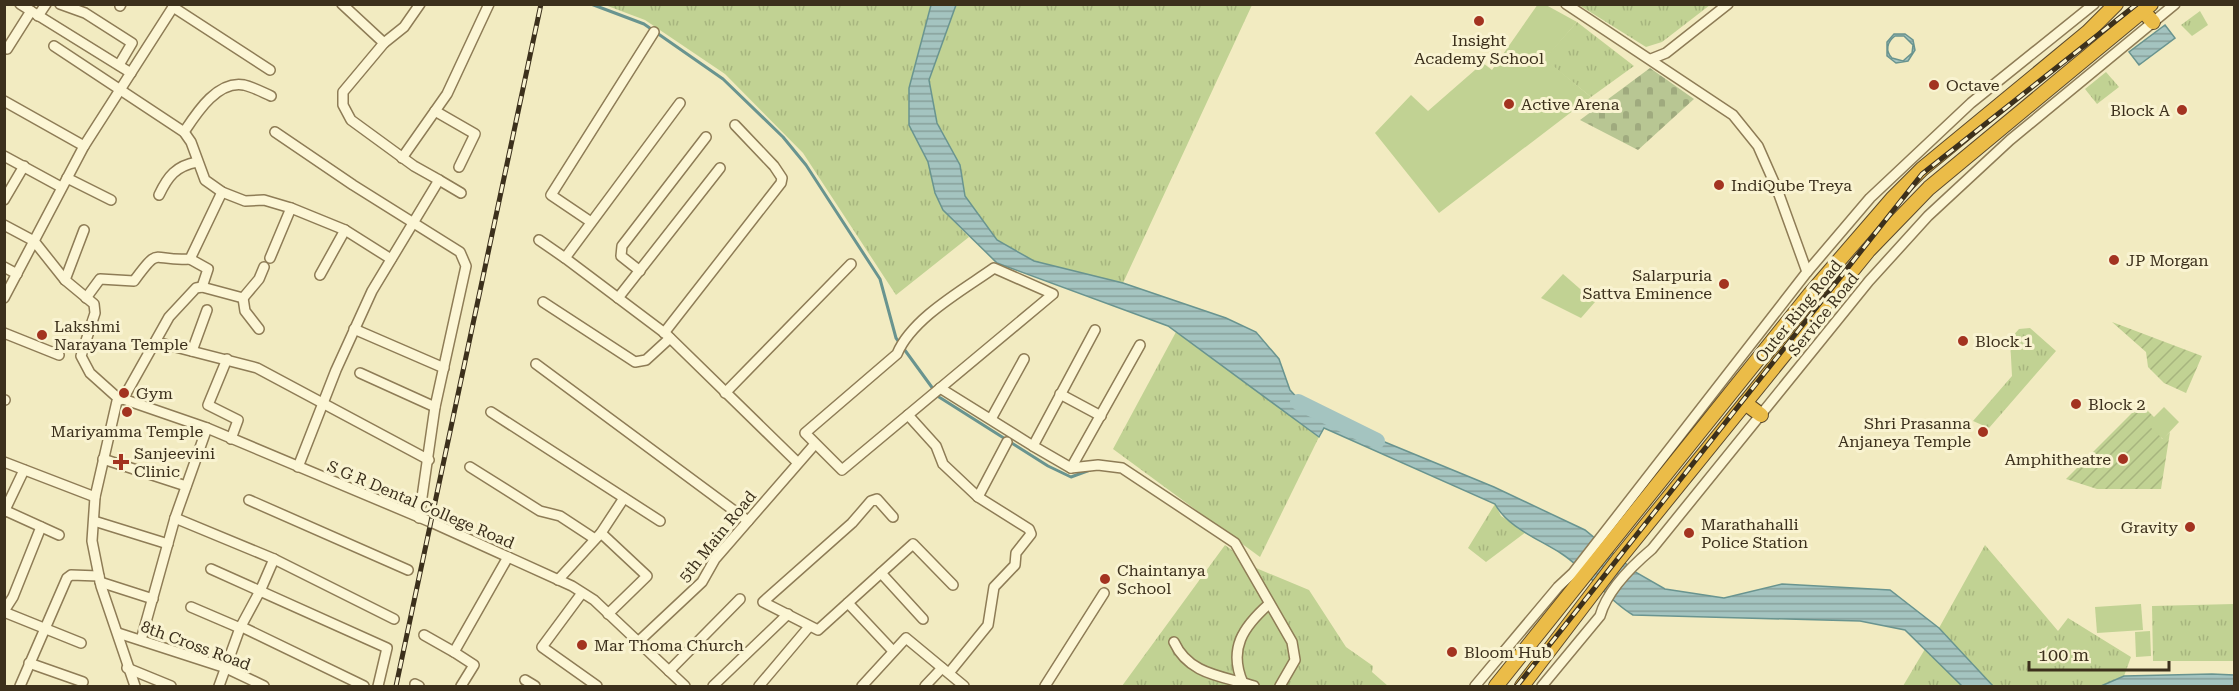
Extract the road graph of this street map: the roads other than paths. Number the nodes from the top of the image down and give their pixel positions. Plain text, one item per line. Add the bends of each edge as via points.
1 (20, 4) edge
2 (46, 4) edge
3 (60, 4) edge
4 (342, 4) edge
5 (420, 4) edge
6 (489, 4) edge
7 (1566, 4) edge
8 (1728, 4) edge
9 (2094, 4) edge
10 (2116, 4) edge
11 (2175, 4) edge
12 (174, 6) edge
13 (2144, 8) edge
14 (34, 13) junction
15 (2153, 22) junction
16 (654, 32) dead end
17 (384, 42) junction
18 (54, 46) dead end
19 (5, 50) edge
20 (128, 51) junction
21 (140, 59) junction
22 (1652, 59) junction
23 (119, 65) junction
24 (270, 70) dead end
25 (131, 73) junction
26 (120, 92) junction
27 (271, 96) dead end
28 (4, 100) edge
29 (680, 103) dead end
30 (435, 111) junction
31 (735, 125) dead end
32 (184, 132) junction
33 (275, 132) dead end
34 (706, 138) dead end
35 (84, 146) junction
36 (4, 156) edge
37 (402, 158) junction
38 (197, 162) junction
39 (24, 166) junction
40 (459, 167) dead end
41 (720, 168) dead end
42 (67, 178) junction
43 (439, 180) junction
44 (61, 187) junction
45 (222, 192) junction
46 (460, 193) dead end
47 (159, 195) dead end
48 (4, 200) edge
49 (111, 200) dead end
50 (291, 208) junction
51 (414, 221) junction
52 (591, 222) junction
53 (4, 225) edge
54 (84, 230) dead end
55 (345, 230) junction
56 (538, 240) dead end
57 (34, 241) junction
58 (565, 258) junction
59 (190, 259) junction
60 (391, 259) junction
61 (851, 264) dead end
62 (4, 267) edge
63 (640, 271) junction
64 (1807, 272) junction
65 (17, 274) junction
66 (320, 275) dead end
67 (65, 280) junction
68 (202, 287) junction
69 (4, 298) edge
70 (86, 298) junction
71 (243, 298) junction
72 (618, 298) junction
73 (543, 302) dead end
74 (207, 310) dead end
75 (259, 329) dead end
76 (354, 329) junction
77 (1095, 330) dead end
78 (4, 333) edge
79 (667, 335) junction
80 (156, 342) junction
81 (1140, 345) dead end
82 (192, 351) junction
83 (59, 355) dead end
84 (227, 359) junction
85 (1024, 359) dead end
86 (536, 364) dead end
87 (444, 368) junction
88 (360, 373) dead end
89 (937, 390) junction
90 (726, 393) junction
91 (1060, 394) junction
92 (120, 400) junction
93 (1745, 403) junction
94 (324, 404) junction
95 (435, 408) junction
96 (491, 412) dead end
97 (908, 415) junction
98 (1761, 415) junction
99 (1101, 416) junction
100 (991, 419) junction
101 (207, 428) junction
102 (231, 439) junction
103 (1007, 442) dead end
104 (814, 444) junction
105 (1033, 446) junction
106 (103, 459) junction
107 (429, 460) junction
108 (4, 462) edge
109 (797, 462) junction
110 (298, 467) junction
111 (470, 467) dead end
112 (1071, 468) junction
113 (24, 470) junction
114 (186, 486) junction
115 (978, 496) junction
116 (95, 497) junction
117 (624, 498) junction
118 (249, 500) dead end
119 (5, 510) edge
120 (893, 516) dead end
121 (175, 518) junction
122 (419, 518) junction
123 (748, 520) junction
124 (94, 521) junction
125 (660, 521) dead end
126 (41, 526) junction
127 (59, 535) dead end
128 (598, 536) junction
129 (1606, 540) junction
130 (168, 544) junction
131 (508, 557) junction
132 (273, 559) junction
133 (211, 569) dead end
134 (408, 570) dead end
135 (881, 573) junction
136 (1577, 577) junction
137 (100, 579) junction
138 (558, 580) junction
139 (953, 585) dead end
140 (261, 589) junction
141 (582, 593) junction
142 (1104, 593) dead end
143 (153, 599) junction
144 (740, 599) dead end
145 (848, 603) junction
146 (1269, 604) junction
147 (191, 607) dead end
148 (4, 611) edge
149 (608, 614) junction
150 (788, 614) junction
151 (393, 619) dead end
152 (923, 619) dead end
153 (241, 627) junction
154 (808, 627) junction
155 (44, 629) junction
156 (118, 633) junction
157 (424, 635) dead end
158 (141, 640) junction
159 (638, 642) junction
160 (1174, 642) dead end
161 (81, 643) dead end
162 (893, 651) junction
163 (454, 652) junction
164 (29, 663) junction
165 (127, 668) junction
166 (226, 668) junction
167 (945, 670) junction
168 (669, 671) junction
169 (525, 680) dead end
170 (83, 682) dead end
171 (1243, 683) junction
172 (20, 687) edge
173 (135, 687) edge
174 (171, 687) edge
175 (219, 687) edge
176 (264, 687) edge
177 (364, 687) edge
178 (378, 687) edge
179 (461, 687) edge
180 (536, 687) edge
181 (597, 687) edge
182 (685, 687) edge
183 (713, 687) edge
184 (759, 687) edge
185 (862, 687) edge
186 (925, 687) edge
187 (963, 687) edge
188 (1045, 687) edge
189 (1254, 687) edge
190 (1280, 687) edge
191 (1475, 687) edge
192 (1496, 687) edge
193 (1522, 687) edge
194 (1542, 687) edge

1 - 14 street
2 - 14 street
3 - 20 street via 85,12 113,29 132,43
4 - 17 street
5 - 17 street via 404,27
6 - 30 street via 447,94
7 - 22 street
8 - 22 street via 1666,53
9 - 64 street via 1971,103 1870,198
10 - 129 highway, Outer Ring Road via 1892,199
11 - 15 street, Service Road
12 - 21 street
12 - 24 street
13 - 15 highway
13 - 93 highway, Outer Ring Road via 1943,176 1900,217
14 - 19 street
14 - 23 street
15 - 98 street, Service Road via 2010,140 1928,216 1869,281
16 - 52 street via 551,195
17 - 37 street via 343,92 343,105 351,120
18 - 26 street
20 - 21 street
20 - 23 street
21 - 25 street
22 - 64 street via 1733,115 1758,146
23 - 25 street
25 - 26 street
26 - 32 street
26 - 35 street
27 - 32 street via 244,85 232,86 201,106
28 - 35 street
29 - 52 street
30 - 37 street
30 - 40 street via 475,134
31 - 79 street via 774,166 781,183
32 - 38 street
33 - 51 street
34 - 63 street via 621,246 621,256
35 - 42 street
36 - 39 street
37 - 43 street
38 - 45 street via 206,180
38 - 47 street via 183,164 168,176
39 - 44 street
39 - 48 street
41 - 63 street
42 - 44 street
42 - 49 street
43 - 46 street
43 - 51 street
44 - 57 street
45 - 50 street via 245,201 264,200
45 - 59 street
50 - 55 street
50 - 71 street via 260,279
51 - 60 street
51 - 87 street via 465,258
52 - 58 street
53 - 57 street
54 - 67 street
55 - 60 street
55 - 66 street
56 - 58 street
57 - 65 street
57 - 67 street
58 - 72 street
59 - 68 street via 208,269
59 - 70 street via 157,256 142,266 134,281 100,279
60 - 76 street
61 - 90 street
62 - 65 street
63 - 72 street
64 - 129 street
65 - 69 street
67 - 70 street
68 - 71 street
68 - 80 street via 196,288 169,317
70 - 92 street via 94,304 95,313 81,356 90,372
71 - 75 street via 245,311
72 - 79 street
73 - 79 street via 635,362 646,360
74 - 82 street
76 - 87 street
76 - 94 street
77 - 91 street
78 - 83 street
79 - 90 street
80 - 82 street
80 - 92 street
81 - 99 street
82 - 84 street
84 - 94 street via 256,368
84 - 102 street via 208,405 238,420
85 - 100 street
86 - 123 street
87 - 95 street
88 - 95 street
89 - 97 street
89 - 100 street
89 - 104 street via 1053,294 994,268 924,319 897,354 805,433
90 - 109 street
91 - 99 street
91 - 105 street
92 - 101 street, S G R Dental College Road
92 - 106 street
93 - 98 highway
93 - 193 highway, Outer Ring Road via 1626,549
94 - 107 street
94 - 110 street
95 - 107 street
96 - 117 street
97 - 104 street via 842,470
97 - 115 street via 936,446 944,464
98 - 194 street, Service Road via 1640,559
99 - 112 street
100 - 105 street
101 - 102 street, S G R Dental College Road
101 - 114 street
102 - 110 street, S G R Dental College Road
103 - 115 street
104 - 109 street, 5th Main Road
105 - 112 street
106 - 114 street
106 - 116 street
107 - 122 street
108 - 113 street
109 - 123 street, 5th Main Road
110 - 122 street, S G R Dental College Road
111 - 128 street via 540,511 560,516
112 - 146 street via 1122,468 1210,525 1235,543
113 - 116 street
113 - 119 street
114 - 121 street
115 - 167 street via 1031,534 1016,553 1015,565 994,587 988,625
116 - 124 street
117 - 125 street
117 - 128 street
118 - 134 street
119 - 126 street
120 - 150 street via 877,499 870,501 852,523 763,602
121 - 130 street
121 - 132 street
122 - 131 street, S G R Dental College Road
123 - 159 street, 5th Main Road via 715,559 702,582
124 - 130 street
124 - 137 street via 92,541
126 - 127 street
126 - 148 street
128 - 138 street
128 - 149 street via 647,576
129 - 136 highway, Outer Ring Road
130 - 143 street
131 - 138 street, S G R Dental College Road
131 - 163 street
132 - 140 street
132 - 151 street
133 - 140 street
135 - 139 street via 913,544
135 - 145 street
135 - 152 street
136 - 191 street via 1558,587
136 - 192 highway, Outer Ring Road
137 - 143 street
137 - 155 street via 71,574
137 - 156 street
138 - 141 street, S G R Dental College Road
140 - 153 street
140 - 178 street via 387,648
141 - 149 street, S G R Dental College Road
141 - 181 street via 542,647
142 - 188 street
143 - 158 street
144 - 168 street
145 - 154 street via 818,630
145 - 162 street
146 - 171 street via 1244,630 1236,667
146 - 190 street via 1296,656
147 - 153 street
148 - 155 street
149 - 159 street, S G R Dental College Road
150 - 154 street
150 - 183 street
153 - 166 street
153 - 177 street
154 - 184 street
155 - 161 street
155 - 164 street
156 - 158 street, 8th Cross Road
156 - 165 street
157 - 163 street
158 - 166 street, 8th Cross Road
159 - 168 street, S G R Dental College Road
160 - 171 street via 1194,667
162 - 167 street via 906,638
162 - 185 street
163 - 179 street via 474,665
164 - 170 street
164 - 172 street
165 - 173 street
165 - 174 street
166 - 175 street
166 - 176 street, 8th Cross Road
167 - 186 street
167 - 187 street
168 - 182 street, S G R Dental College Road
169 - 180 street
171 - 189 street

